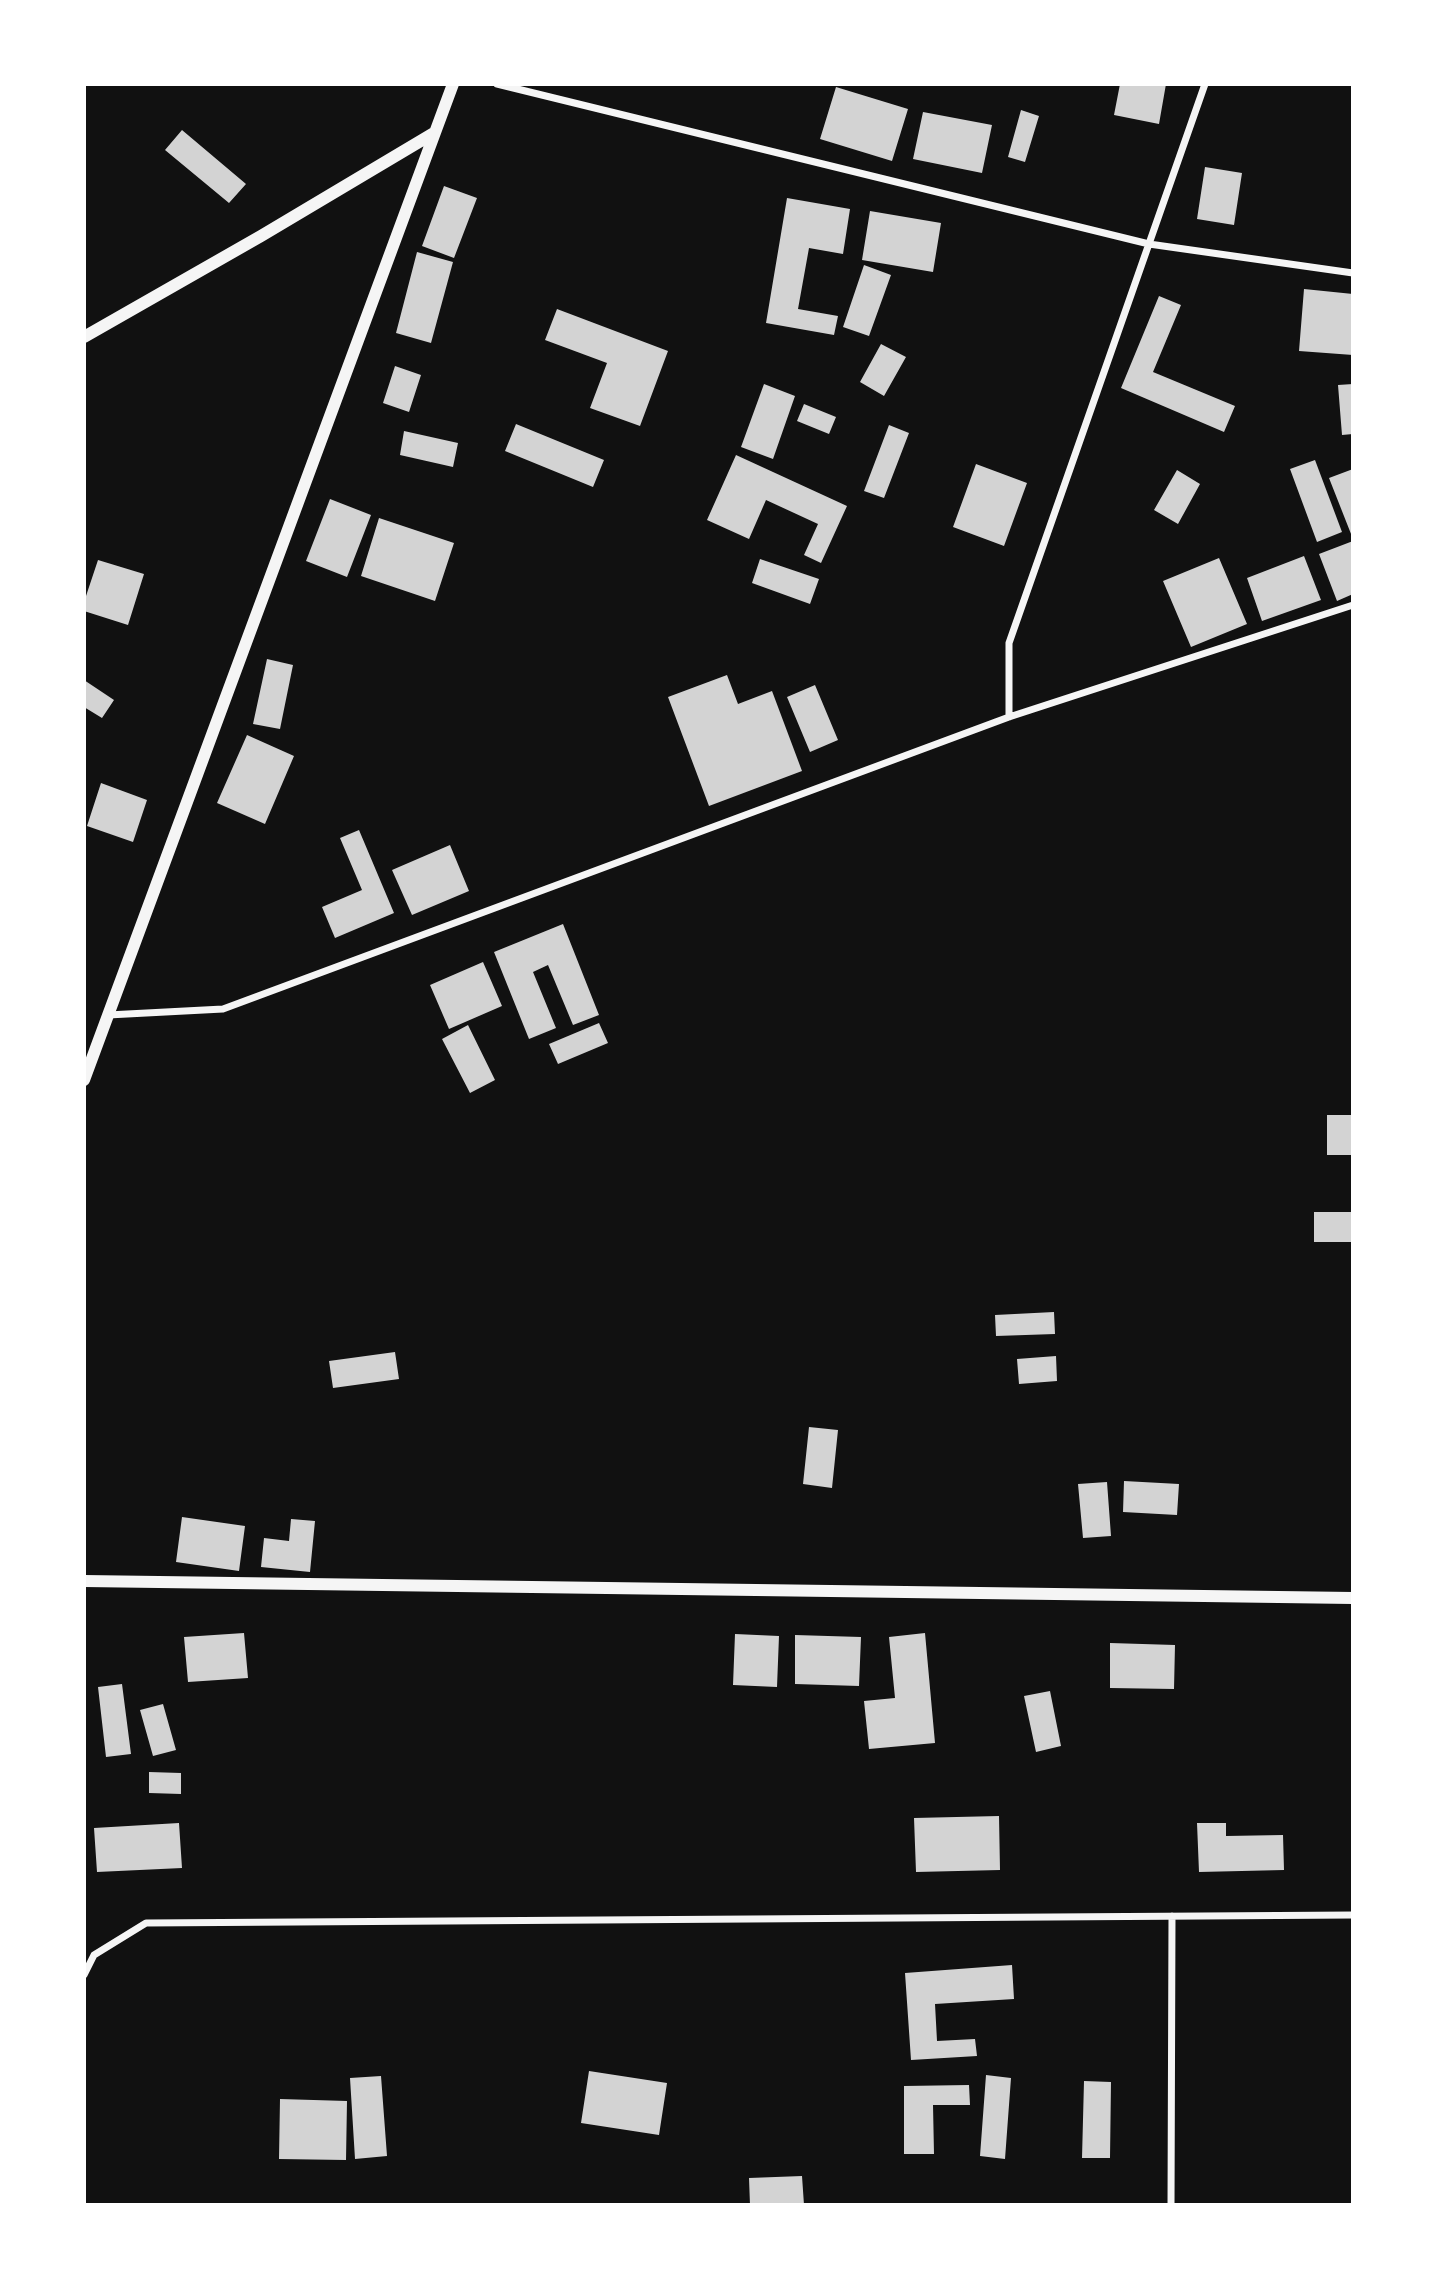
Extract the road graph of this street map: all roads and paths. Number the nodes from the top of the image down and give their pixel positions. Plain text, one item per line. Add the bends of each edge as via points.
1 (453, 84) edge
2 (496, 84) edge
3 (1205, 84) edge
4 (434, 133) junction
5 (1149, 244) junction
6 (1353, 273) edge
7 (84, 337) edge
8 (1353, 605) edge
9 (1009, 717) junction
10 (108, 1015) junction
11 (84, 1080) edge
12 (84, 1581) edge
13 (1353, 1598) edge
14 (1353, 1915) edge
15 (1172, 1916) junction
16 (84, 1975) edge
17 (1171, 2205) edge

1 - 4 street
2 - 5 street
3 - 5 street
4 - 7 street
4 - 10 street
5 - 6 street
5 - 9 street via 1009,643
8 - 9 street
9 - 10 street via 223,1009
10 - 11 street
12 - 13 street
14 - 15 street
15 - 16 street via 146,1923 94,1955
15 - 17 street

